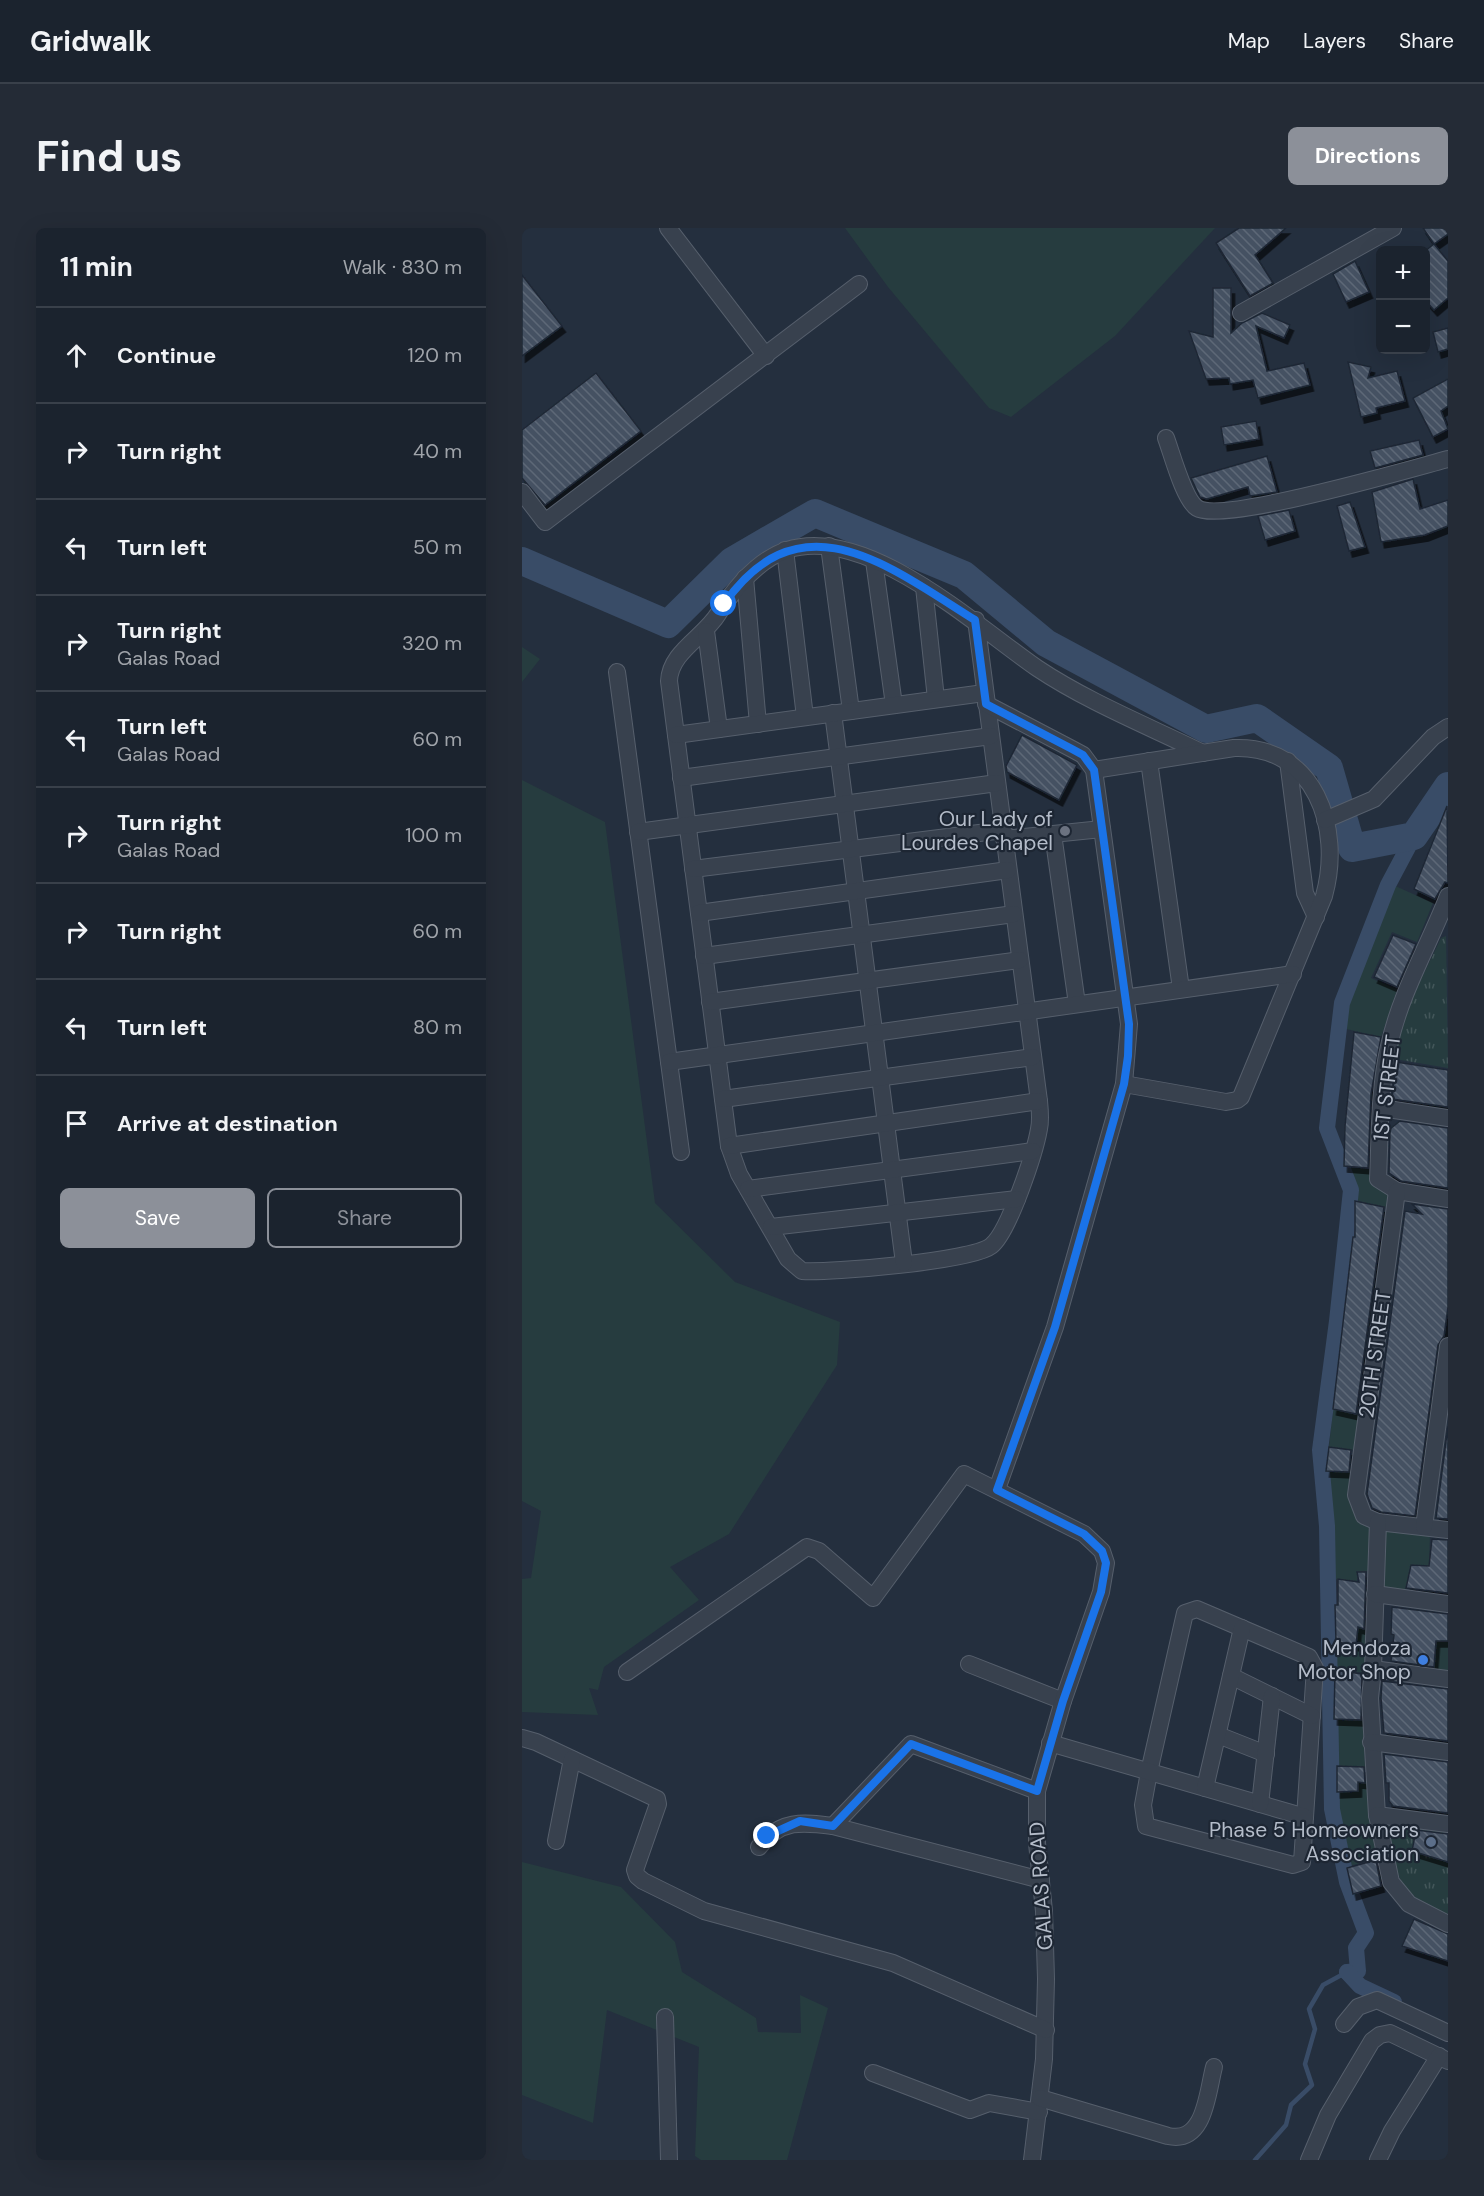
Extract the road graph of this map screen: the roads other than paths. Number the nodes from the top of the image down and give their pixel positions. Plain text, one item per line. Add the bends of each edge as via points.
1 (668, 228) edge
2 (1394, 228) edge
3 (858, 284) dead end
4 (1241, 313) dead end
5 (766, 356) junction
6 (1166, 438) dead end
7 (1448, 459) edge
8 (522, 492) edge
9 (829, 546) junction
10 (785, 550) junction
11 (874, 561) junction
12 (745, 578) junction
13 (924, 588) junction
14 (975, 620) junction
15 (706, 631) junction
16 (617, 672) dead end
17 (936, 699) junction
18 (985, 699) junction
19 (894, 705) junction
20 (851, 711) junction
21 (833, 713) junction
22 (805, 717) junction
23 (758, 724) junction
24 (1448, 727) edge
25 (718, 729) junction
26 (676, 735) junction
27 (991, 736) junction
28 (1203, 753) junction
29 (838, 757) junction
30 (1149, 761) junction
31 (1288, 761) junction
32 (1094, 770) junction
33 (681, 778) junction
34 (997, 783) junction
35 (844, 804) junction
36 (1329, 818) junction
37 (687, 826) junction
38 (1102, 829) junction
39 (638, 832) junction
40 (1004, 834) junction
41 (1053, 834) junction
42 (850, 849) junction
43 (693, 869) junction
44 (1008, 870) junction
45 (856, 891) junction
46 (1305, 893) junction
47 (1324, 896) junction
48 (1448, 896) edge
49 (699, 913) junction
50 (1014, 914) junction
51 (1316, 917) junction
52 (1444, 923) edge
53 (861, 935) junction
54 (704, 956) junction
55 (1020, 960) junction
56 (1293, 974) junction
57 (867, 981) junction
58 (1181, 989) junction
59 (1125, 997) junction
60 (710, 1002) junction
61 (1077, 1004) junction
62 (1027, 1011) junction
63 (874, 1033) junction
64 (717, 1055) junction
65 (1033, 1057) junction
66 (669, 1062) junction
67 (880, 1078) junction
68 (1124, 1084) junction
69 (723, 1099) junction
70 (1039, 1101) junction
71 (1381, 1108) junction
72 (1448, 1118) edge
73 (886, 1123) junction
74 (729, 1146) junction
75 (1033, 1150) junction
76 (681, 1152) dead end
77 (892, 1170) junction
78 (748, 1189) junction
79 (1397, 1191) junction
80 (1017, 1199) junction
81 (1448, 1199) edge
82 (897, 1213) junction
83 (771, 1227) junction
84 (904, 1263) junction
85 (1448, 1346) edge
86 (997, 1490) junction
87 (1371, 1519) junction
88 (1424, 1527) junction
89 (1448, 1530) edge
90 (1375, 1594) junction
91 (1448, 1604) edge
92 (1242, 1628) junction
93 (969, 1664) dead end
94 (1374, 1670) junction
95 (627, 1672) dead end
96 (1231, 1676) junction
97 (1448, 1679) edge
98 (1272, 1696) junction
99 (1063, 1701) junction
100 (1312, 1716) junction
101 (1218, 1735) junction
102 (522, 1738) edge
103 (1371, 1742) junction
104 (1050, 1743) junction
105 (1448, 1752) edge
106 (1266, 1754) junction
107 (572, 1759) junction
108 (1149, 1772) junction
109 (1205, 1788) junction
110 (1037, 1791) junction
111 (1260, 1804) junction
112 (1377, 1815) junction
113 (1305, 1817) junction
114 (1448, 1824) edge
115 (833, 1826) junction
116 (556, 1841) dead end
117 (759, 1847) dead end
118 (1041, 1880) junction
119 (1448, 1924) edge
120 (665, 2017) dead end
121 (1344, 2024) dead end
122 (1046, 2030) junction
123 (1448, 2032) edge
124 (1444, 2058) edge
125 (1214, 2067) dead end
126 (873, 2073) dead end
127 (1039, 2105) junction
128 (669, 2160) edge
129 (1032, 2160) edge
130 (1309, 2160) edge
131 (1378, 2160) edge

1 - 5 street
2 - 4 street
3 - 5 street
5 - 8 street via 545,522
6 - 7 street via 1190,502 1203,511 1216,512 1238,511 1330,490
9 - 10 street
9 - 11 street
9 - 20 street
10 - 12 street
10 - 22 street
11 - 13 street
11 - 19 street
12 - 15 street
12 - 23 street
13 - 14 street
13 - 17 street
14 - 18 street
14 - 28 street via 1038,668
15 - 25 street
15 - 26 street via 669,671
16 - 39 street
17 - 18 street
17 - 19 street
18 - 27 street
18 - 32 street via 1083,755
19 - 20 street
20 - 21 street
21 - 22 street
21 - 29 street
22 - 23 street
23 - 25 street
24 - 36 street via 1433,737 1383,791 1354,809
25 - 26 street
26 - 33 street
27 - 29 street
27 - 34 street
28 - 30 street
28 - 31 street via 1252,748
29 - 33 street
29 - 35 street
30 - 32 street
30 - 58 street
31 - 36 street via 1305,776
31 - 46 street
32 - 38 street
33 - 37 street
34 - 35 street
34 - 40 street
35 - 37 street
35 - 42 street
36 - 47 street via 1331,864
37 - 39 street
37 - 43 street
38 - 41 street
38 - 59 street
39 - 66 street
40 - 41 street
40 - 42 street
40 - 44 street
41 - 61 street
42 - 43 street
42 - 45 street
43 - 49 street
44 - 45 street
44 - 50 street
45 - 49 street
45 - 53 street
46 - 47 street
46 - 51 street
47 - 51 street
48 - 52 street, 1ST STREET
49 - 54 street
50 - 53 street
50 - 55 street
51 - 56 street
52 - 71 street, 1ST STREET via 1400,1011 1389,1046
53 - 54 street
53 - 57 street
54 - 60 street
55 - 57 street
55 - 62 street
56 - 58 street
56 - 68 street via 1237,1100 1226,1102
57 - 60 street
57 - 63 street
58 - 59 street
59 - 61 street
59 - 68 street via 1129,1024
60 - 64 street
61 - 62 street
62 - 63 street
62 - 65 street
63 - 64 street
63 - 67 street
64 - 66 street
64 - 69 street
65 - 67 street
65 - 70 street
66 - 76 street
67 - 69 street
67 - 73 street
68 - 86 street via 1055,1327
69 - 74 street
70 - 73 street
70 - 75 street via 1039,1130
71 - 72 street
71 - 79 street, 1ST STREET via 1378,1179
73 - 74 street
73 - 77 street
74 - 78 street
75 - 77 street
75 - 80 street
77 - 78 street
77 - 82 street
78 - 83 street
79 - 81 street
79 - 87 street, 20TH STREET via 1356,1495
80 - 82 street
80 - 84 street via 990,1248
82 - 83 street
82 - 84 street
83 - 84 street via 788,1259 802,1271 840,1272
85 - 88 street
86 - 95 street, GALAS ROAD via 964,1474 873,1598 819,1551 807,1547
86 - 99 street, GALAS ROAD via 1084,1534 1102,1551 1106,1577
87 - 88 street
87 - 90 street, 20TH STREET
88 - 89 street
90 - 91 street
90 - 94 street, 20TH STREET
92 - 96 street
92 - 100 street via 1309,1657 1315,1668
92 - 108 street via 1197,1609 1185,1613
93 - 99 street
94 - 97 street
94 - 103 street, 20TH STREET
96 - 98 street
96 - 101 street
98 - 100 street
98 - 106 street
99 - 104 street, GALAS ROAD
100 - 113 street
101 - 106 street
101 - 109 street
102 - 107 street
103 - 105 street
103 - 112 street, 20TH STREET
104 - 108 street
104 - 110 street, GALAS ROAD
106 - 111 street
107 - 116 street
107 - 122 street via 657,1799 635,1870 644,1881 704,1911 893,1963
108 - 109 street
108 - 113 street via 1143,1805 1146,1826 1293,1865 1302,1862
109 - 111 street
110 - 115 street via 911,1744
110 - 118 street, GALAS ROAD
111 - 113 street
112 - 114 street
112 - 119 street, 20TH STREET via 1391,1882 1409,1904
115 - 117 street via 800,1821 775,1830
115 - 118 street
118 - 122 street, GALAS ROAD via 1046,1938
120 - 128 street
121 - 123 street via 1358,2007 1377,2001
122 - 127 street, GALAS ROAD
124 - 130 street via 1390,2033 1372,2041 1328,2115
124 - 131 street via 1392,2131
125 - 127 street via 1195,2131 1183,2137
126 - 127 street via 969,2110 989,2103
127 - 129 street, GALAS ROAD

